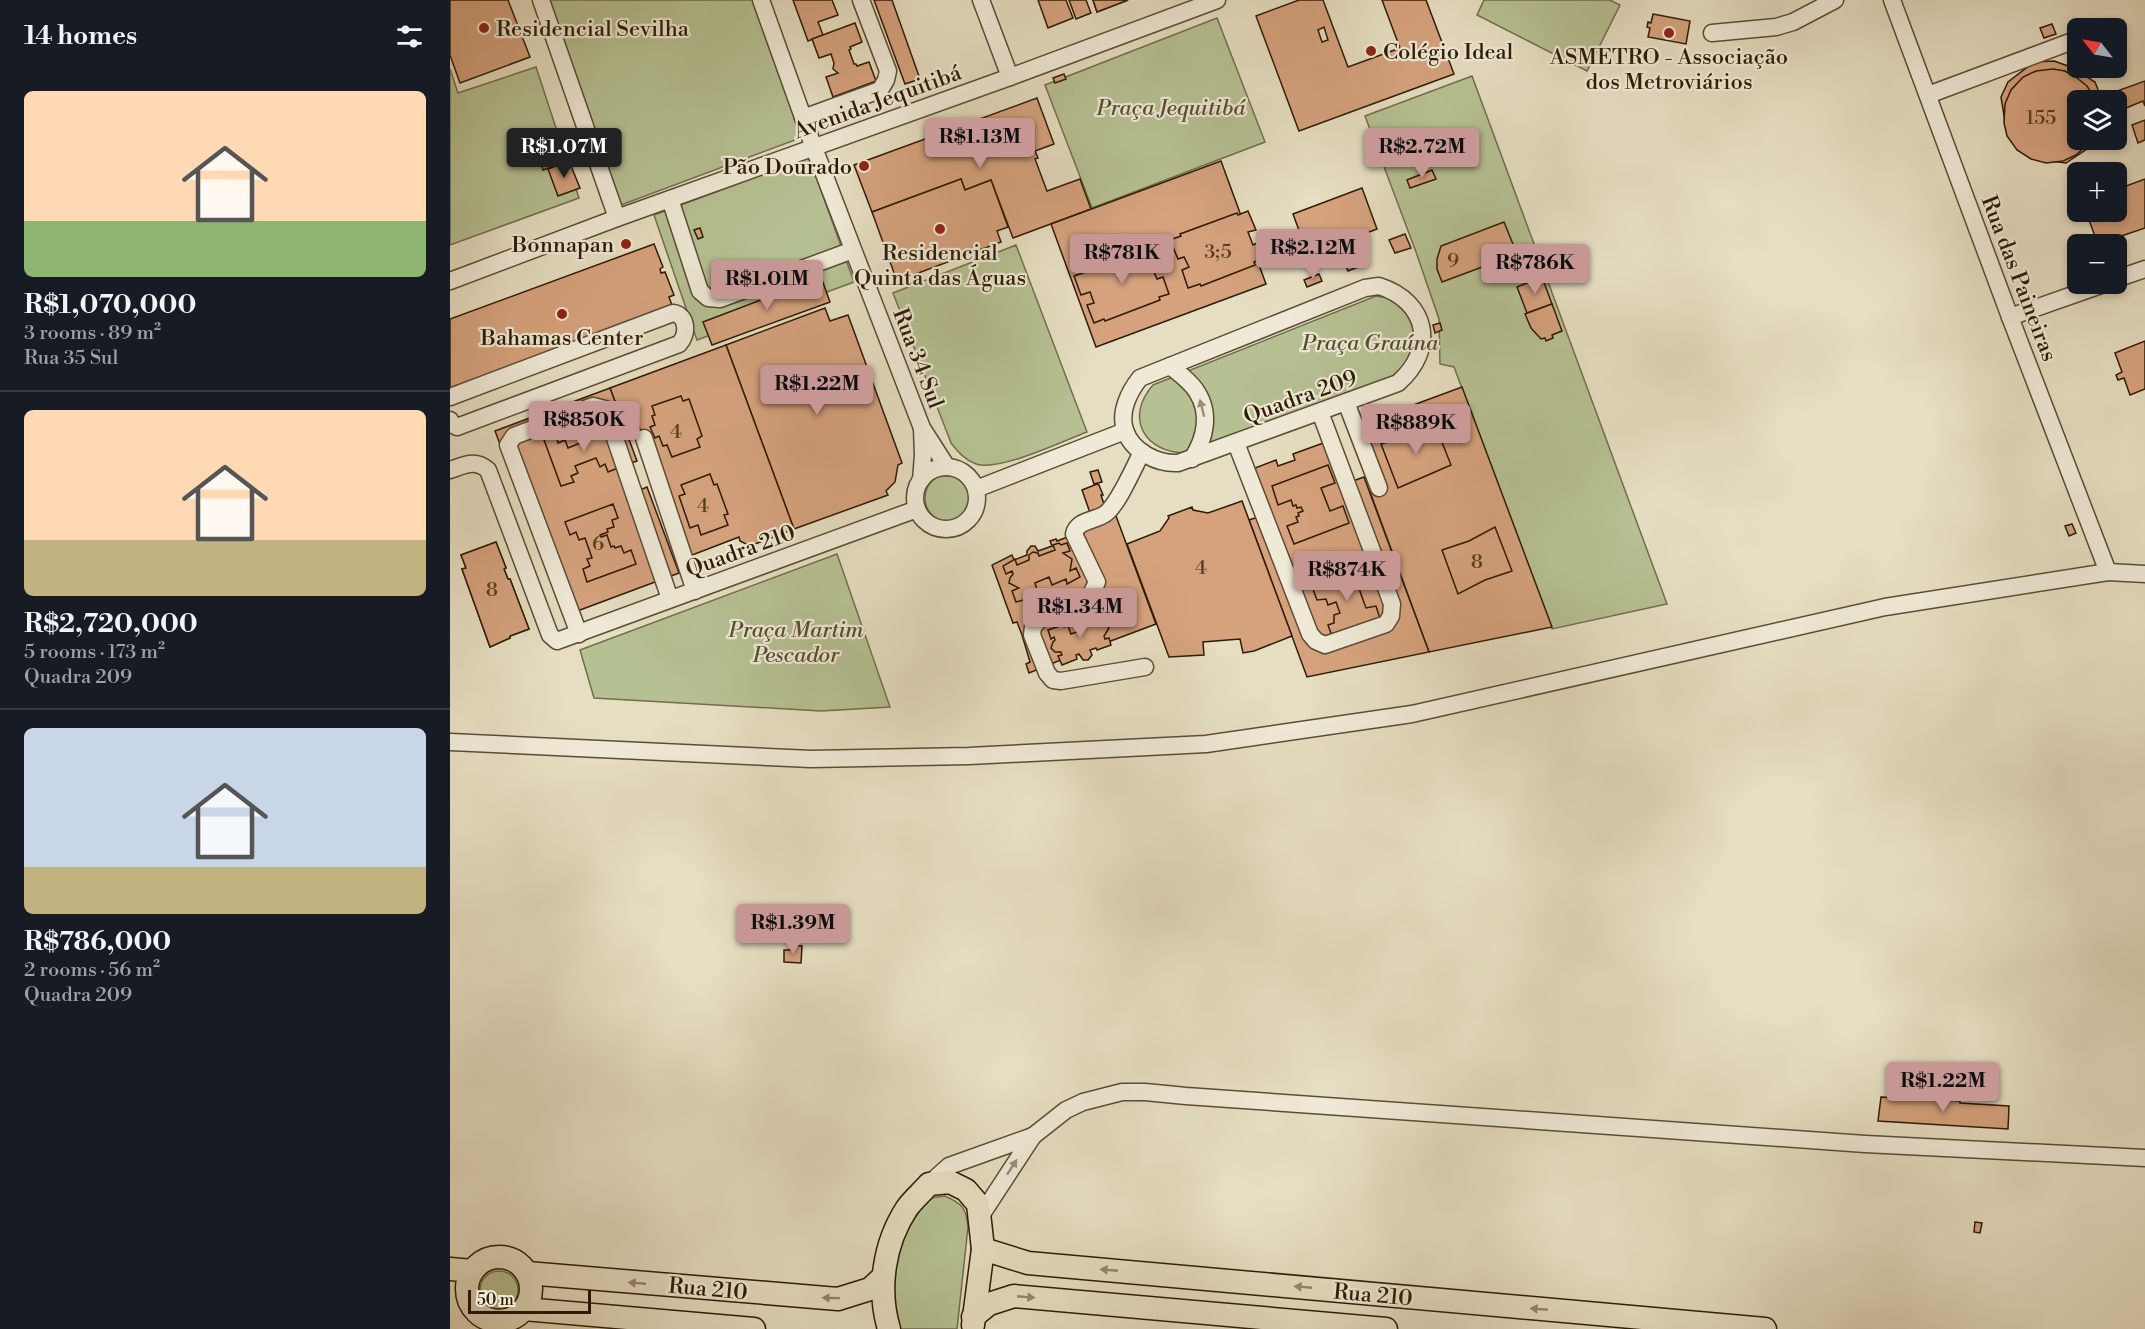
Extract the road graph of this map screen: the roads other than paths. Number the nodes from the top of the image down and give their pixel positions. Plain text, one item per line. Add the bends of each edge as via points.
1 (541, 0) edge
2 (761, 0) edge
3 (861, 0) edge
4 (981, 0) edge
5 (1217, 0) edge
6 (1835, 0) edge
7 (1892, 0) edge
8 (1198, 3) edge
9 (1712, 33) dead end
10 (2067, 43) edge
11 (1010, 77) junction
12 (1928, 95) junction
13 (803, 118) junction
14 (814, 148) junction
15 (670, 199) junction
16 (617, 218) junction
17 (853, 250) junction
18 (2145, 269) edge
19 (2127, 275) edge
20 (450, 281) edge
21 (2076, 294) edge
22 (2010, 317) junction
23 (1170, 366) junction
24 (450, 397) edge
25 (1346, 402) junction
26 (1320, 412) junction
27 (450, 420) edge
28 (922, 428) junction
29 (1125, 430) junction
30 (644, 438) dead end
31 (1236, 443) junction
32 (1142, 452) junction
33 (1192, 459) junction
34 (947, 467) junction
35 (450, 470) edge
36 (921, 480) junction
37 (1379, 488) dead end
38 (976, 489) junction
39 (917, 509) junction
40 (2108, 572) junction
41 (2145, 574) edge
42 (695, 591) junction
43 (670, 599) junction
44 (579, 634) junction
45 (1145, 667) dead end
46 (450, 742) edge
47 (1033, 1136) junction
48 (2145, 1158) edge
49 (929, 1184) junction
50 (980, 1217) junction
51 (983, 1249) junction
52 (461, 1270) edge
53 (527, 1273) junction
54 (883, 1277) junction
55 (524, 1309) junction
56 (467, 1311) edge
57 (973, 1323) edge
58 (501, 1325) edge
59 (754, 1329) edge
60 (889, 1329) edge
61 (1386, 1329) edge
62 (1765, 1329) edge

1 - 16 street
2 - 13 street, Rua 34 Sul
3 - 13 street via 888,71 886,80 880,90
4 - 11 street
5 - 8 street, Avenida Jequitibá
6 - 9 street via 1776,27
7 - 12 street, Rua das Paineiras
8 - 11 street, Avenida Jequitibá
10 - 12 street
11 - 14 street, Avenida Jequitibá
12 - 22 street, Rua das Paineiras
13 - 14 street, Rua 34 Sul
14 - 15 street, Avenida Jequitibá
14 - 17 street, Rua 34 Sul
15 - 16 street, Avenida Jequitibá
15 - 17 street via 700,291 708,298 720,299
16 - 20 street, Avenida Jequitibá
17 - 28 street, Rua 34 Sul
18 - 19 street
21 - 22 street
22 - 40 street, Rua das Paineiras
23 - 25 street, Quadra 209 via 1365,288 1379,286 1409,304 1419,321 1423,342 1420,355 1398,383
23 - 29 street, Quadra 209 via 1140,378 1131,389
33 -> 23 street via 1205,429 1204,410 1197,392
24 - 27 street via 673,313 683,317 686,332 679,344 457,427
25 - 26 street, Quadra 209
25 - 37 street
26 - 31 street, Quadra 209
26 - 31 street via 1392,604 1386,624 1325,645 1310,634
28 - 34 street, Rua 34 Sul
28 - 36 street, Rua 34 Sul
29 - 32 street
29 - 38 street
30 - 42 street
31 - 33 street, Quadra 209
32 - 33 street, Quadra 209 via 1167,463
32 - 45 street via 1112,507 1075,529 1097,582 1095,589 1090,596 1039,620 1032,635 1053,680
34 - 36 street via 928,472
34 - 38 street via 965,473
35 - 44 street, Quadra 210 via 470,462 488,470 553,640
36 - 39 street via 916,489
38 - 39 street via 975,510 961,526 940,529 922,519
39 - 42 street, Quadra 210
40 - 41 street
40 - 46 street via 1885,607 1412,714 1206,744 811,759
42 - 43 street, Quadra 210
43 - 44 street, Quadra 210
43 - 44 street via 605,409 593,406 514,436 508,445
47 - 48 street via 1083,1102 1122,1092 1145,1092 1865,1144
47 - 49 street via 949,1166
50 -> 47 street
49 - 50 main road via 950,1182 966,1190 978,1204
49 - 54 main road via 907,1208 890,1242
50 - 51 main road
51 - 57 main road
62 -> 51 main road, Rua 210 via 1028,1263
52 - 53 main road via 500,1257 511,1259
52 - 56 main road via 467,1281
54 -> 53 main road, Rua 210 via 870,1288 838,1299
53 - 55 main road via 531,1292
54 - 60 main road
55 - 58 main road
55 - 59 main road, Rua 210
56 - 58 main road
57 -> 61 main road, Rua 210 via 989,1304 1014,1296

